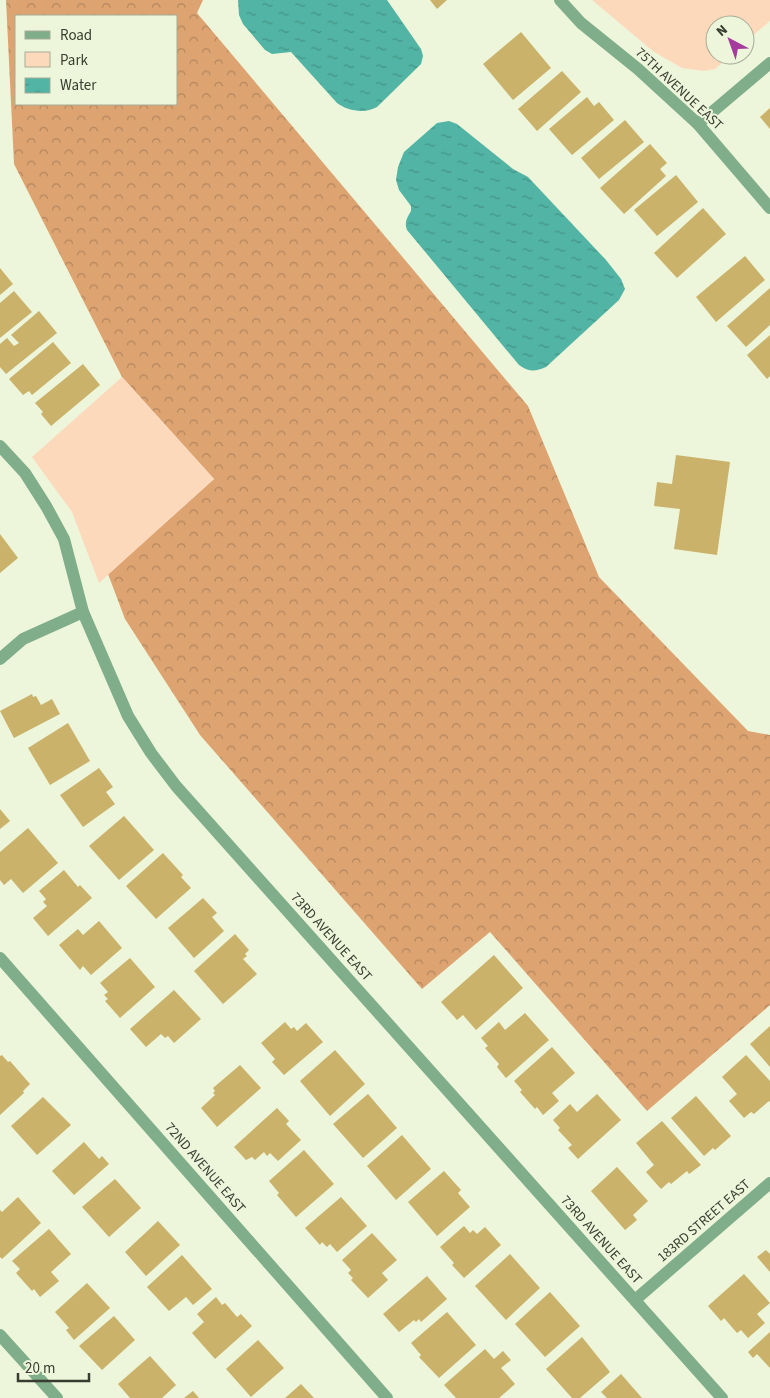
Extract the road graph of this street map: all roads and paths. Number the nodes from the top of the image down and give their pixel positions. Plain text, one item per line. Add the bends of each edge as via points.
1 (560, 0) edge
2 (770, 63) edge
3 (698, 124) junction
4 (770, 208) edge
5 (0, 446) edge
6 (83, 612) junction
7 (0, 659) edge
8 (0, 958) edge
9 (770, 1183) edge
10 (635, 1300) junction
11 (0, 1334) edge
12 (56, 1398) edge
13 (387, 1398) edge
14 (722, 1398) edge

1 - 3 street, 75TH AVENUE EAST via 580,23 638,69
2 - 3 street
3 - 4 street, 75TH AVENUE EAST
5 - 6 street, 73RD AVENUE EAST via 25,473 64,539
6 - 7 street via 23,639
6 - 10 street, 73RD AVENUE EAST via 128,716 176,786
8 - 13 street, 72ND AVENUE EAST
9 - 10 street, 183RD STREET EAST
10 - 14 street, 73RD AVENUE EAST
11 - 12 street

